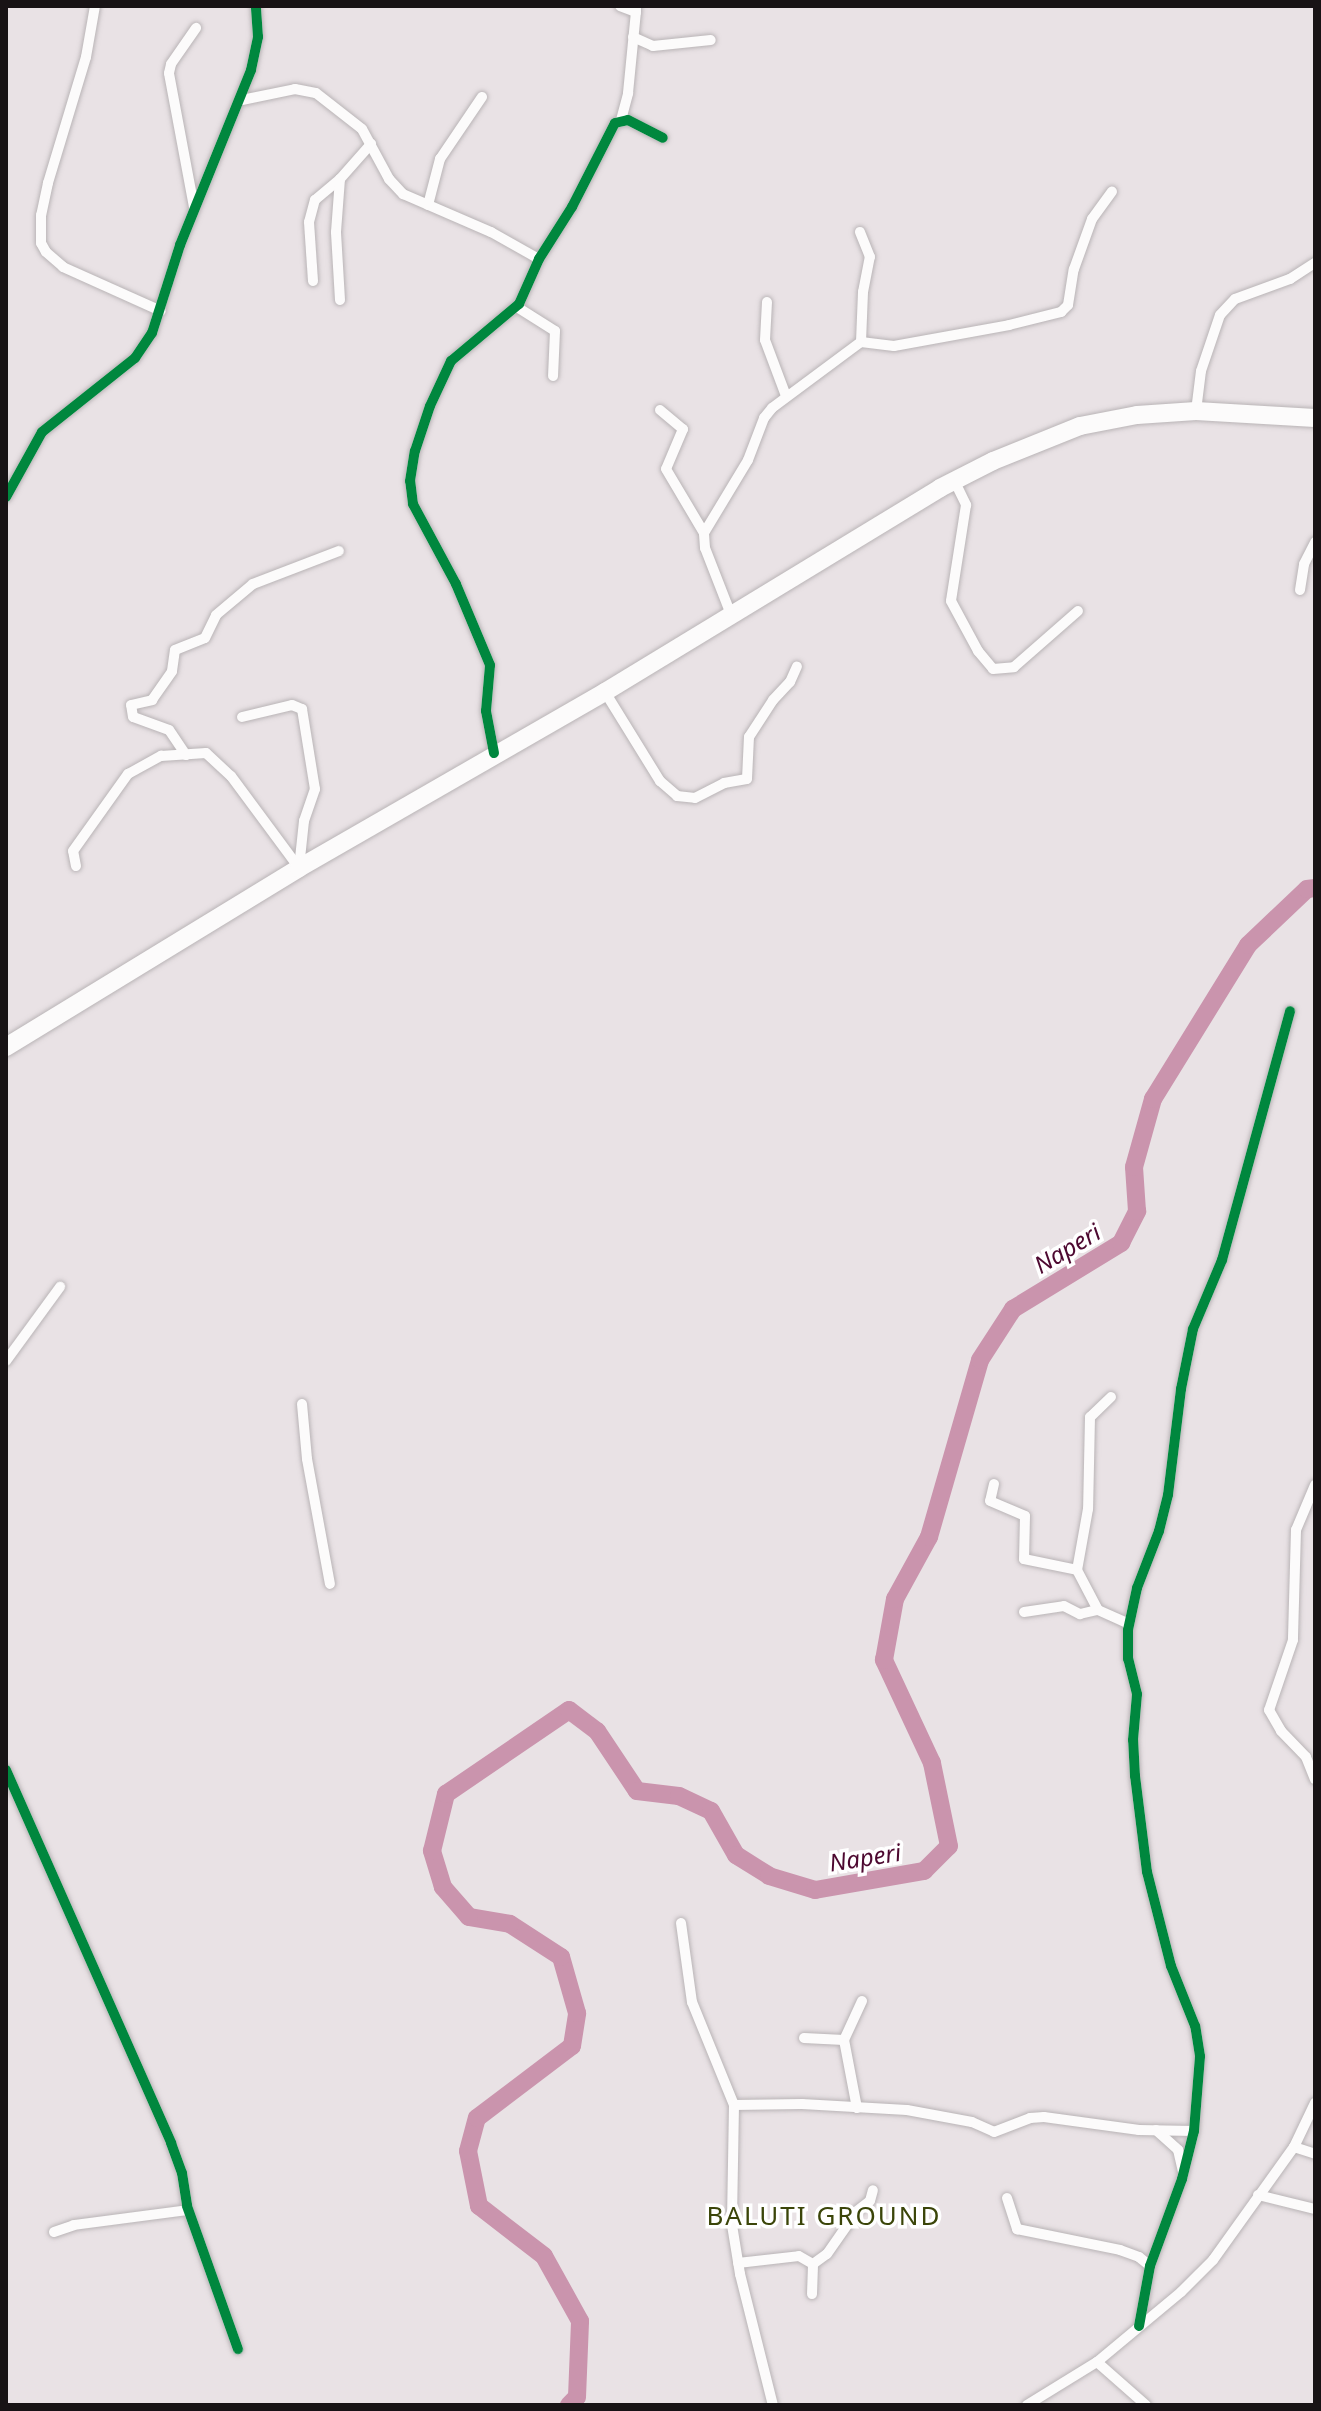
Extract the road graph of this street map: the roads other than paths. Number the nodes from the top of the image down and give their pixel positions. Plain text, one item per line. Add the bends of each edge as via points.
1 (95, 6) edge
2 (256, 6) edge
3 (620, 6) edge
4 (636, 9) edge
5 (196, 28) dead end
6 (633, 37) junction
7 (711, 40) dead end
8 (482, 97) dead end
9 (242, 100) junction
10 (621, 120) junction
11 (663, 138) dead end
12 (371, 144) junction
13 (340, 179) junction
14 (1112, 191) dead end
15 (428, 205) junction
16 (195, 209) junction
17 (860, 232) dead end
18 (539, 259) junction
19 (1315, 263) edge
20 (313, 281) dead end
21 (340, 300) dead end
22 (767, 302) dead end
23 (517, 307) junction
24 (161, 311) junction
25 (861, 342) junction
26 (553, 376) dead end
27 (786, 396) junction
28 (660, 410) dead end
29 (1196, 411) junction
30 (1315, 418) edge
31 (954, 480) junction
32 (6, 497) edge
33 (704, 533) junction
34 (1315, 542) edge
35 (339, 551) dead end
36 (1300, 590) dead end
37 (1078, 611) dead end
38 (730, 612) junction
39 (797, 666) dead end
40 (605, 692) junction
41 (242, 717) dead end
42 (494, 753) junction
43 (186, 755) junction
44 (76, 866) dead end
45 (299, 868) junction
46 (1290, 1011) dead end
47 (6, 1047) edge
48 (60, 1287) dead end
49 (6, 1361) edge
50 (1111, 1397) dead end
51 (302, 1404) dead end
52 (994, 1484) dead end
53 (1315, 1485) edge
54 (1077, 1570) junction
55 (330, 1584) dead end
56 (1098, 1610) junction
57 (1024, 1612) dead end
58 (1129, 1624) junction
59 (6, 1770) edge
60 (1315, 1779) edge
61 (681, 1923) dead end
62 (862, 2001) dead end
63 (804, 2038) dead end
64 (844, 2040) junction
65 (1315, 2103) edge
66 (734, 2105) junction
67 (857, 2108) junction
68 (1155, 2130) junction
69 (1194, 2131) junction
70 (1294, 2147) junction
71 (1315, 2154) edge
72 (1183, 2174) junction
73 (873, 2190) dead end
74 (1258, 2195) junction
75 (1007, 2198) dead end
76 (1315, 2209) edge
77 (188, 2210) junction
78 (54, 2232) dead end
79 (738, 2263) junction
80 (813, 2264) junction
81 (1150, 2266) junction
82 (812, 2294) dead end
83 (1139, 2326) junction
84 (238, 2349) dead end
85 (1097, 2362) junction
86 (773, 2405) edge
87 (1027, 2405) edge
88 (1146, 2405) edge

1 - 24 street via 86,57 48,183 41,243 63,267
2 - 9 street via 255,53
3 - 4 street
4 - 6 street
5 - 16 street via 169,73
6 - 7 street via 653,46
6 - 10 street
8 - 15 street via 440,159
9 - 12 street via 295,89 316,93 355,121
9 - 16 street
10 - 11 street
10 - 18 street
12 - 13 street
12 - 15 street via 396,189
13 - 20 street via 315,200 309,222
13 - 21 street
14 - 25 street via 1092,219 1068,305 1061,312 894,346
15 - 18 street
16 - 24 street
17 - 25 street via 870,257
18 - 23 street
19 - 29 street via 1290,279 1235,299 1220,315 1201,371
22 - 27 street via 765,340
23 - 26 street via 555,331
23 - 42 street via 451,361 422,428 410,481 413,504 456,584 490,665 486,711
24 - 32 street via 135,358 42,432
25 - 27 street
27 - 33 street via 764,418 748,460
28 - 33 street via 683,429 666,469
29 - 30 highway
29 - 31 highway via 1080,426
31 - 37 street via 966,505 951,601 993,669 1014,667
31 - 38 highway
33 - 38 street
34 - 36 street
35 - 43 street via 253,584 216,615 205,638 175,650 172,671 152,700 131,705 133,717 169,730
38 - 40 highway
39 - 40 street via 749,737 747,779 724,783 695,798 677,796 660,781
40 - 42 highway
41 - 45 street via 292,705 302,709 315,789 304,821
42 - 45 highway
43 - 44 street via 161,756 128,774 73,851
43 - 45 street via 206,753 231,776
45 - 47 highway
46 - 58 street via 1222,1260 1193,1329 1168,1495
48 - 49 street
50 - 54 street via 1090,1417 1088,1509
51 - 55 street
52 - 54 street via 990,1501 1025,1516 1024,1559
53 - 60 street via 1296,1530 1293,1640 1269,1710 1306,1757
54 - 56 street
56 - 57 street via 1080,1614 1064,1606
56 - 58 street
58 - 69 street via 1128,1659 1137,1694 1135,1776 1147,1872 1200,2056
59 - 77 street via 171,2143
61 - 66 street via 692,2002
62 - 64 street
63 - 64 street
64 - 67 street
65 - 70 street
66 - 67 street
66 - 79 street via 730,2185
67 - 68 street via 907,2110 972,2122 994,2132 1044,2117
68 - 69 street
68 - 72 street via 1178,2150
69 - 72 street
70 - 71 street
70 - 74 street
72 - 81 street
73 - 80 street via 870,2201
74 - 76 street
74 - 83 street via 1213,2260
75 - 81 street via 1017,2229 1120,2250
77 - 78 street
77 - 84 street
79 - 80 street via 799,2256
79 - 86 street
80 - 82 street
81 - 83 street
83 - 85 street
85 - 87 street
85 - 88 street

